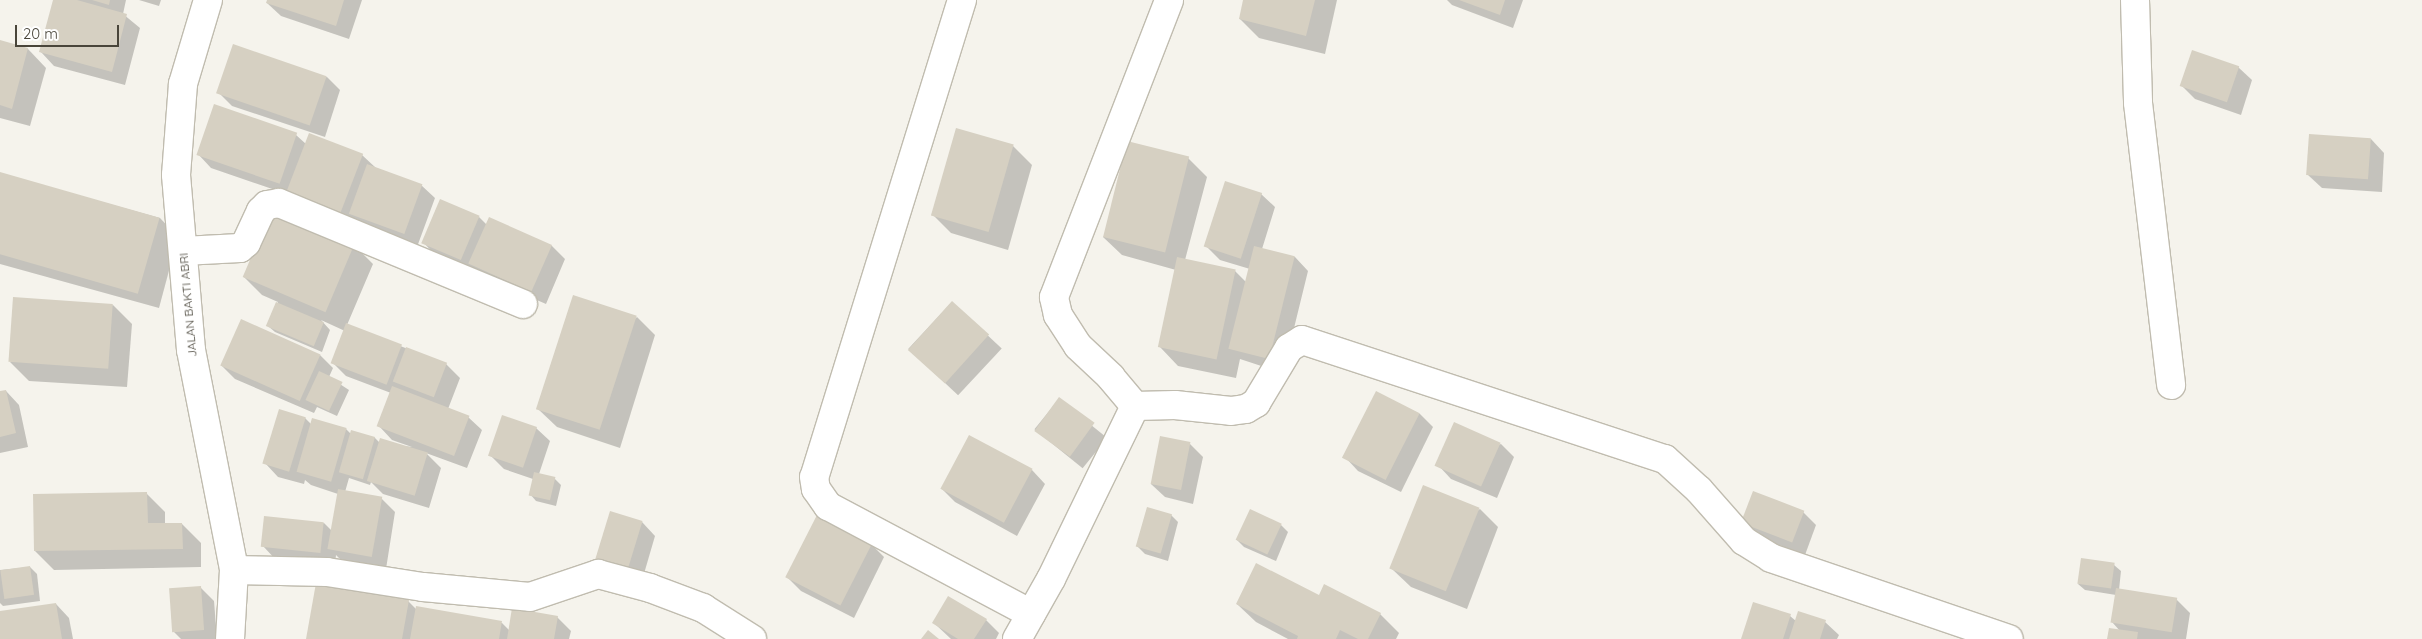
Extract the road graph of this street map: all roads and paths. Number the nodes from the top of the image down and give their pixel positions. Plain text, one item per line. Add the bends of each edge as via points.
1 (208, 0) edge
2 (962, 0) edge
3 (1169, 0) edge
4 (2135, 0) edge
5 (183, 251) junction
6 (523, 304) dead end
7 (2171, 385) dead end
8 (1135, 406) junction
9 (234, 570) junction
10 (1031, 614) junction
11 (230, 639) edge
12 (752, 639) edge
13 (1017, 639) edge
14 (2009, 639) edge

1 - 5 street, JALAN BAKTI ABRI via 183,84 176,175
2 - 10 street via 814,477 816,489 828,506
3 - 8 street via 1054,297 1058,315 1078,346 1111,377
4 - 7 street via 2138,103
5 - 6 street via 240,248 246,243 261,211 267,205 279,203
5 - 9 street, JALAN BAKTI ABRI via 191,350
8 - 10 street
8 - 14 street via 1246,409 1256,403 1289,348 1308,340 1665,459 1699,490 1744,541 1771,558
9 - 11 street, JALAN BAKTI ABRI
9 - 12 street via 327,572 423,587 530,598 598,574 650,588 703,608
10 - 13 street

